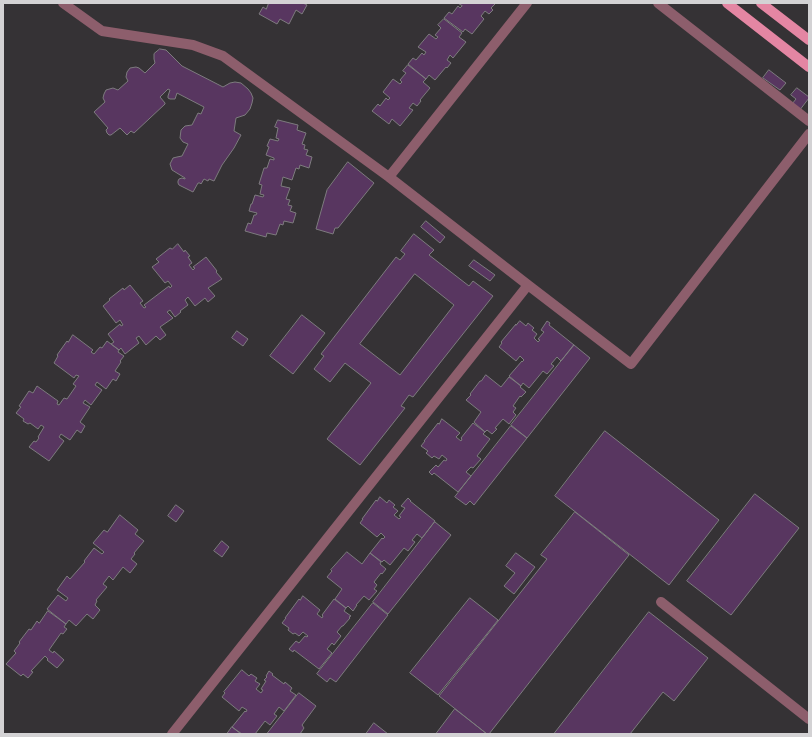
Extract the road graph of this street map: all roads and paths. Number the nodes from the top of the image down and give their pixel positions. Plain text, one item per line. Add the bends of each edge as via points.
1 (63, 3) edge
2 (527, 3) edge
3 (658, 3) edge
4 (727, 3) edge
5 (761, 3) edge
6 (809, 40) edge
7 (809, 67) edge
8 (809, 121) edge
9 (809, 134) edge
10 (389, 177) junction
11 (528, 285) junction
12 (661, 602) dead end
13 (809, 719) edge
14 (172, 734) edge

1 - 10 street via 102,31 193,45 223,56
2 - 10 street
3 - 8 street
4 - 7 main road
5 - 6 main road
9 - 11 street via 631,364
10 - 11 street
11 - 14 street
12 - 13 street

